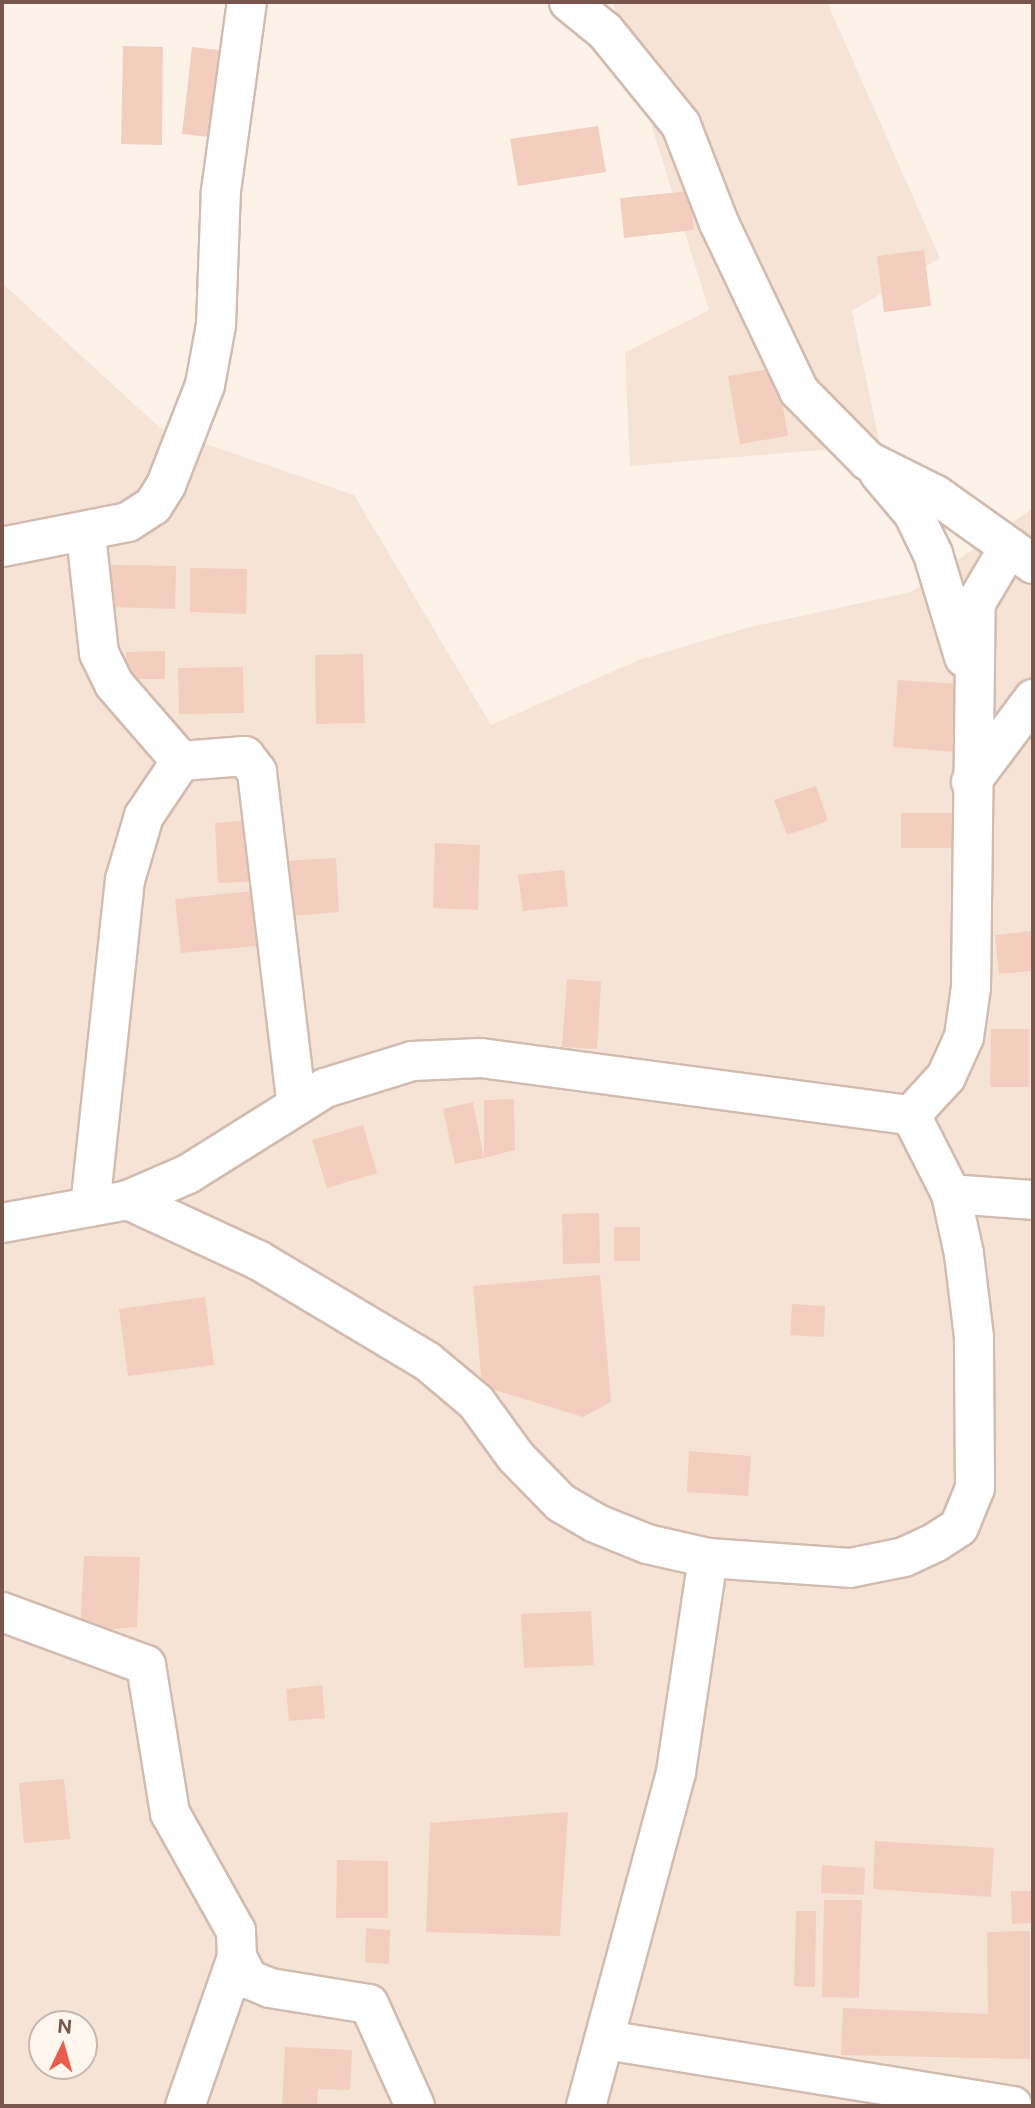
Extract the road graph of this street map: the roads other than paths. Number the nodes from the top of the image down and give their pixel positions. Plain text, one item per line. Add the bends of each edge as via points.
1 (247, 2) edge
2 (569, 2) edge
3 (868, 461) junction
4 (86, 535) junction
5 (2, 547) edge
6 (1021, 555) edge
7 (972, 683) junction
8 (1033, 699) edge
9 (181, 761) junction
10 (971, 782) junction
11 (297, 1106) junction
12 (911, 1115) junction
13 (951, 1194) junction
14 (128, 1200) junction
15 (1033, 1200) edge
16 (90, 1207) junction
17 (2, 1223) edge
18 (708, 1558) junction
19 (2, 1612) edge
20 (237, 1957) junction
21 (606, 2039) junction
22 (185, 2106) edge
23 (415, 2106) edge
24 (586, 2106) edge
25 (1013, 2106) edge

1 - 4 street via 226,133 216,325 205,385 153,506 128,522
2 - 3 street via 605,31 681,125 719,223 799,391
3 - 6 street via 936,495
3 - 7 street via 913,513 933,554
4 - 5 street
4 - 9 street via 104,667 167,751
6 - 7 street via 976,603
7 - 10 street
8 - 10 street
9 - 11 street via 244,756 257,772
9 - 16 street via 144,816 125,880
10 - 12 street via 971,987 964,1037 946,1077
11 - 12 street via 371,1070 412,1060 481,1058
11 - 14 street via 188,1174
12 - 13 street
13 - 15 street
13 - 18 street via 974,1337 975,1488 959,1527 904,1557 850,1568
14 - 16 street
14 - 18 street via 258,1259 427,1361 476,1402 516,1457 561,1503 647,1544
16 - 17 street
18 - 21 street via 676,1772
19 - 20 street via 146,1665 170,1813 227,1909
20 - 22 street
20 - 23 street via 247,1979 270,1988 369,2004
21 - 24 street
21 - 25 street

